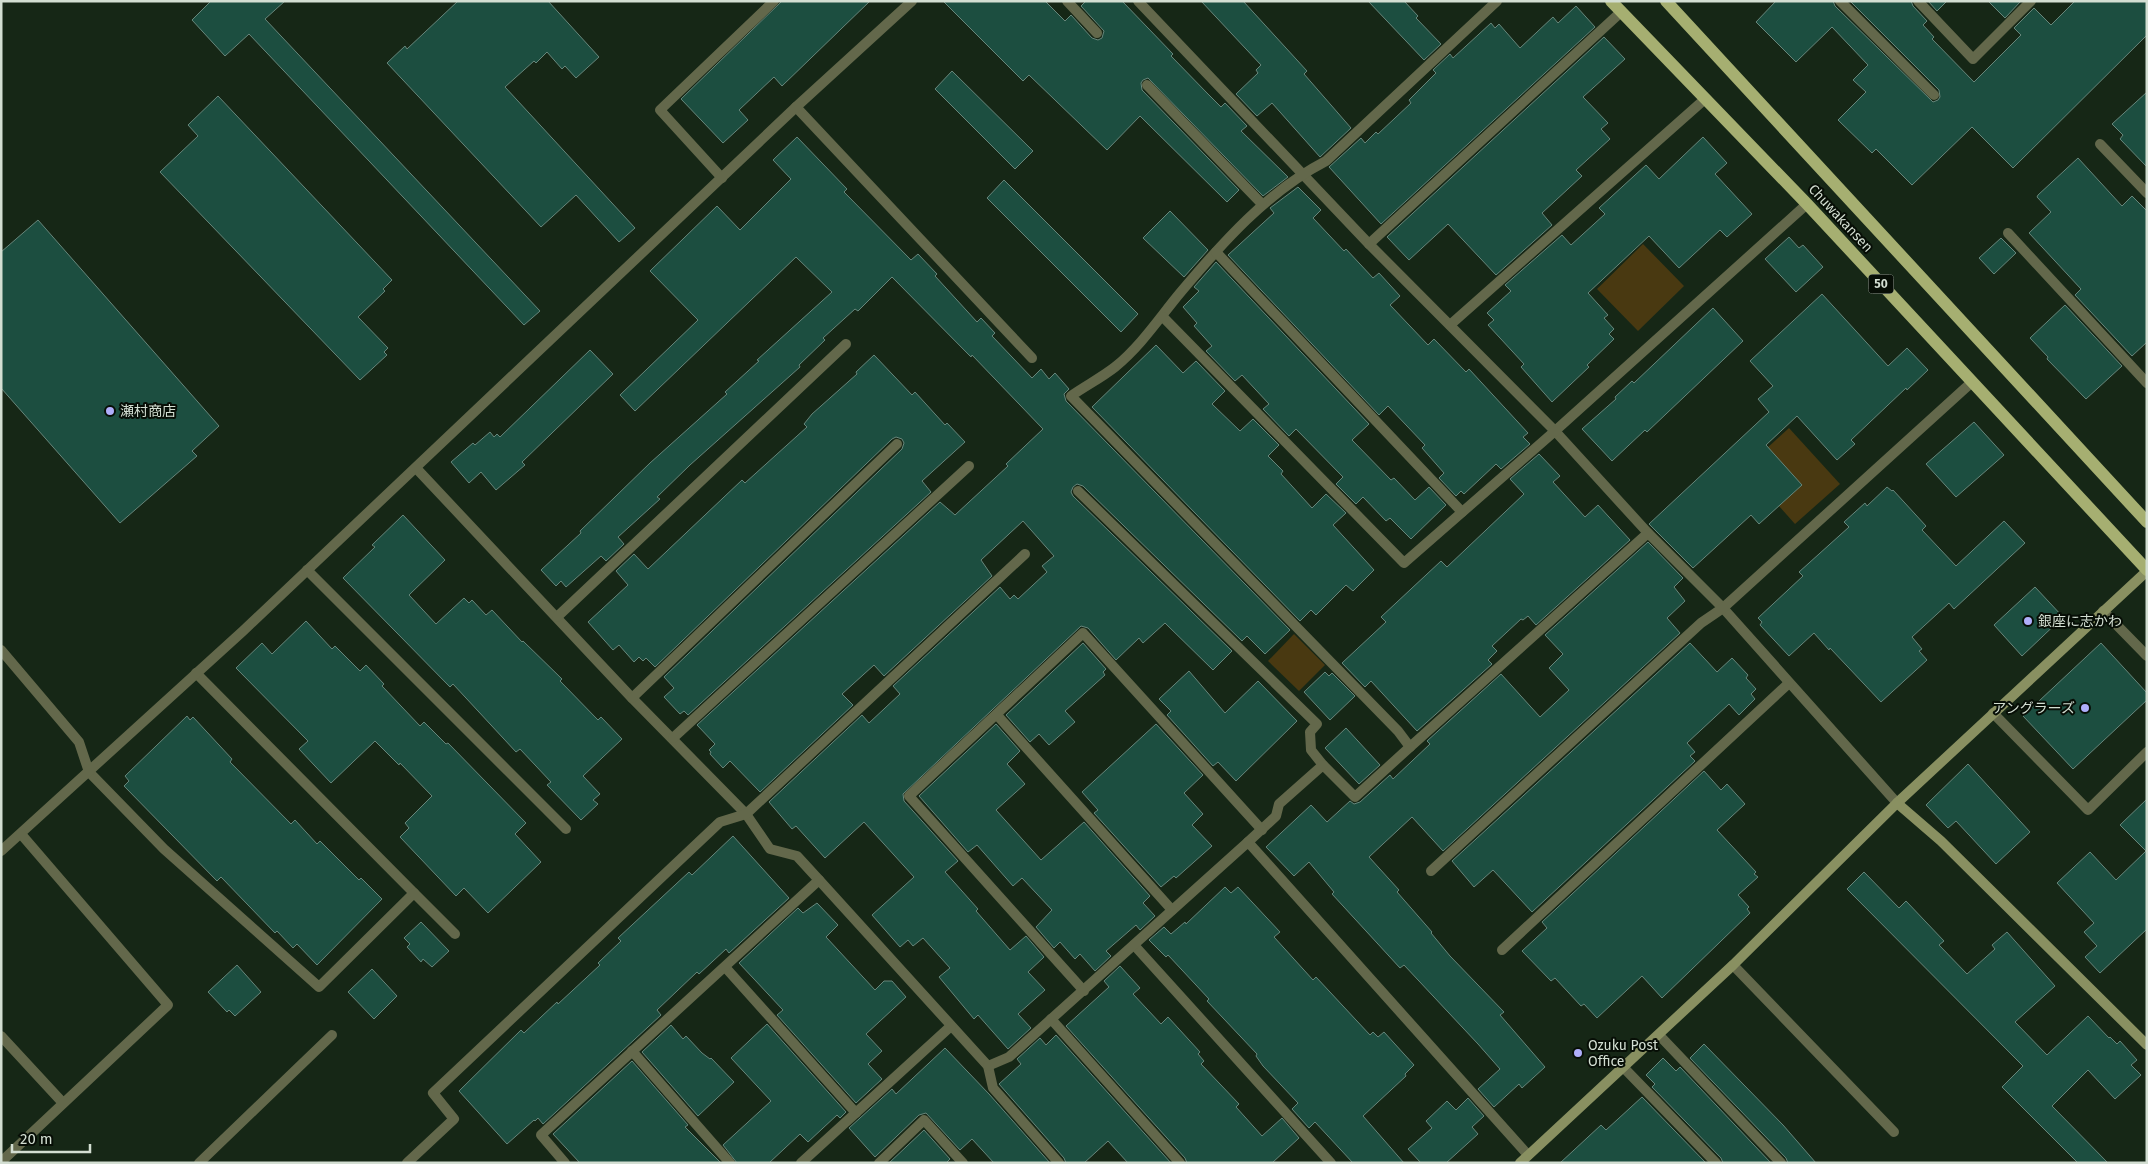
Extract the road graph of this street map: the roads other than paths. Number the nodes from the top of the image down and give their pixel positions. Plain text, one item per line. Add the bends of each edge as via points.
1 (774, 1) edge
2 (912, 1) edge
3 (1067, 1) edge
4 (1138, 1) edge
5 (1497, 1) edge
6 (1611, 1) edge
7 (1666, 1) edge
8 (1840, 1) edge
9 (1918, 1) edge
10 (2031, 1) edge
11 (1621, 12) junction
12 (1097, 33) dead end
13 (1147, 85) dead end
14 (1934, 95) dead end
15 (1705, 99) junction
16 (796, 107) junction
17 (2100, 144) dead end
18 (1302, 174) junction
19 (722, 178) junction
20 (2147, 193) edge
21 (1262, 204) junction
22 (1807, 204) junction
23 (2008, 234) dead end
24 (1369, 244) junction
25 (1216, 252) junction
26 (1163, 317) junction
27 (1450, 325) junction
28 (846, 344) dead end
29 (1032, 358) dead end
30 (1972, 382) junction
31 (2147, 383) edge
32 (1555, 431) junction
33 (897, 444) dead end
34 (969, 466) dead end
35 (416, 468) junction
36 (1078, 491) dead end
37 (1462, 512) junction
38 (2147, 522) edge
39 (1648, 533) junction
40 (1025, 554) dead end
41 (307, 570) junction
42 (2147, 570) edge
43 (1723, 608) junction
44 (2103, 611) junction
45 (557, 617) junction
46 (1, 650) edge
47 (2147, 656) edge
48 (196, 673) junction
49 (1788, 683) junction
50 (632, 698) junction
51 (1993, 713) junction
52 (997, 715) junction
53 (673, 738) junction
54 (1410, 747) junction
55 (2147, 752) edge
56 (1323, 765) junction
57 (89, 772) junction
58 (1897, 803) junction
59 (746, 814) junction
60 (566, 829) dead end
61 (1262, 830) junction
62 (21, 834) junction
63 (1248, 842) junction
64 (1, 851) edge
65 (1431, 871) dead end
66 (819, 880) junction
67 (414, 893) junction
68 (1172, 910) junction
69 (455, 934) dead end
70 (1134, 945) junction
71 (1502, 950) dead end
72 (1733, 965) junction
73 (725, 967) junction
74 (1084, 991) junction
75 (1051, 1020) junction
76 (951, 1026) junction
77 (332, 1035) dead end
78 (1659, 1035) junction
79 (1, 1036) edge
80 (2147, 1045) edge
81 (632, 1051) junction
82 (988, 1066) junction
83 (1624, 1068) junction
84 (63, 1103) junction
85 (856, 1112) junction
86 (1894, 1132) dead end
87 (1528, 1155) junction
88 (1, 1162) edge
89 (199, 1163) edge
90 (408, 1163) edge
91 (564, 1163) edge
92 (730, 1163) edge
93 (801, 1163) edge
94 (879, 1163) edge
95 (963, 1163) edge
96 (1059, 1163) edge
97 (1180, 1163) edge
98 (1330, 1163) edge
99 (1520, 1163) edge
100 (1716, 1163) edge
101 (1781, 1163) edge

1 - 19 street via 660,110
2 - 16 street
3 - 12 street
4 - 18 street
5 - 18 street via 1326,161
6 - 11 main road, Chuwakansen / 50
7 - 38 main road, Chuwakansen / 50
8 - 14 street
9 - 10 street via 1973,59
11 - 15 main road, Chuwakansen / 50
11 - 24 street
13 - 21 street
15 - 22 main road, Chuwakansen / 50
15 - 27 street
16 - 19 street
16 - 29 street
17 - 20 street
18 - 21 street
18 - 24 street
19 - 35 street
21 - 25 street
22 - 30 main road, Chuwakansen / 50
22 - 32 street
23 - 31 street
24 - 27 street
25 - 26 street
25 - 37 street
26 - 37 street via 1404,563
26 - 54 street via 1116,366 1070,396 1398,731
27 - 32 street
28 - 45 street
30 - 42 main road, Chuwakansen / 50
30 - 43 street
32 - 37 street
32 - 39 street
33 - 50 street
34 - 53 street
35 - 41 street
35 - 45 street
36 - 56 street via 1317,724 1310,732 1311,750
39 - 43 street
39 - 54 street
40 - 59 street
41 - 48 street
41 - 60 street
42 - 44 street
43 - 49 street
43 - 65 street via 1701,622
44 - 47 street
44 - 51 street
45 - 50 street
46 - 57 street via 78,742
48 - 57 street
48 - 67 street
49 - 58 street
49 - 71 street
50 - 53 street
51 - 55 street via 2088,810
51 - 58 street
52 - 61 street via 1084,633
52 - 68 street
52 - 74 street via 909,796
53 - 59 street
54 - 56 street via 1356,797
56 - 61 street via 1279,804 1276,816
57 - 62 street
57 - 67 street via 164,849 319,986
58 - 72 street
58 - 80 street via 1941,841
59 - 66 street via 770,849 797,856
59 - 90 street via 720,822 433,1093 454,1119
61 - 63 street
62 - 64 street
62 - 84 street via 168,1004
63 - 68 street
63 - 87 street
66 - 73 street
66 - 76 street
67 - 69 street
68 - 70 street
70 - 74 street
70 - 98 street
72 - 78 street
72 - 86 street
73 - 81 street
73 - 85 street
74 - 75 street
75 - 82 street via 1009,1056
75 - 97 street
76 - 82 street
76 - 85 street
77 - 89 street
78 - 83 street
78 - 101 street
79 - 84 street
81 - 91 street via 541,1135
81 - 92 street
82 - 96 street via 993,1088
83 - 87 street
83 - 100 street
84 - 88 street
85 - 93 street
87 - 99 street
94 - 95 street via 924,1120

